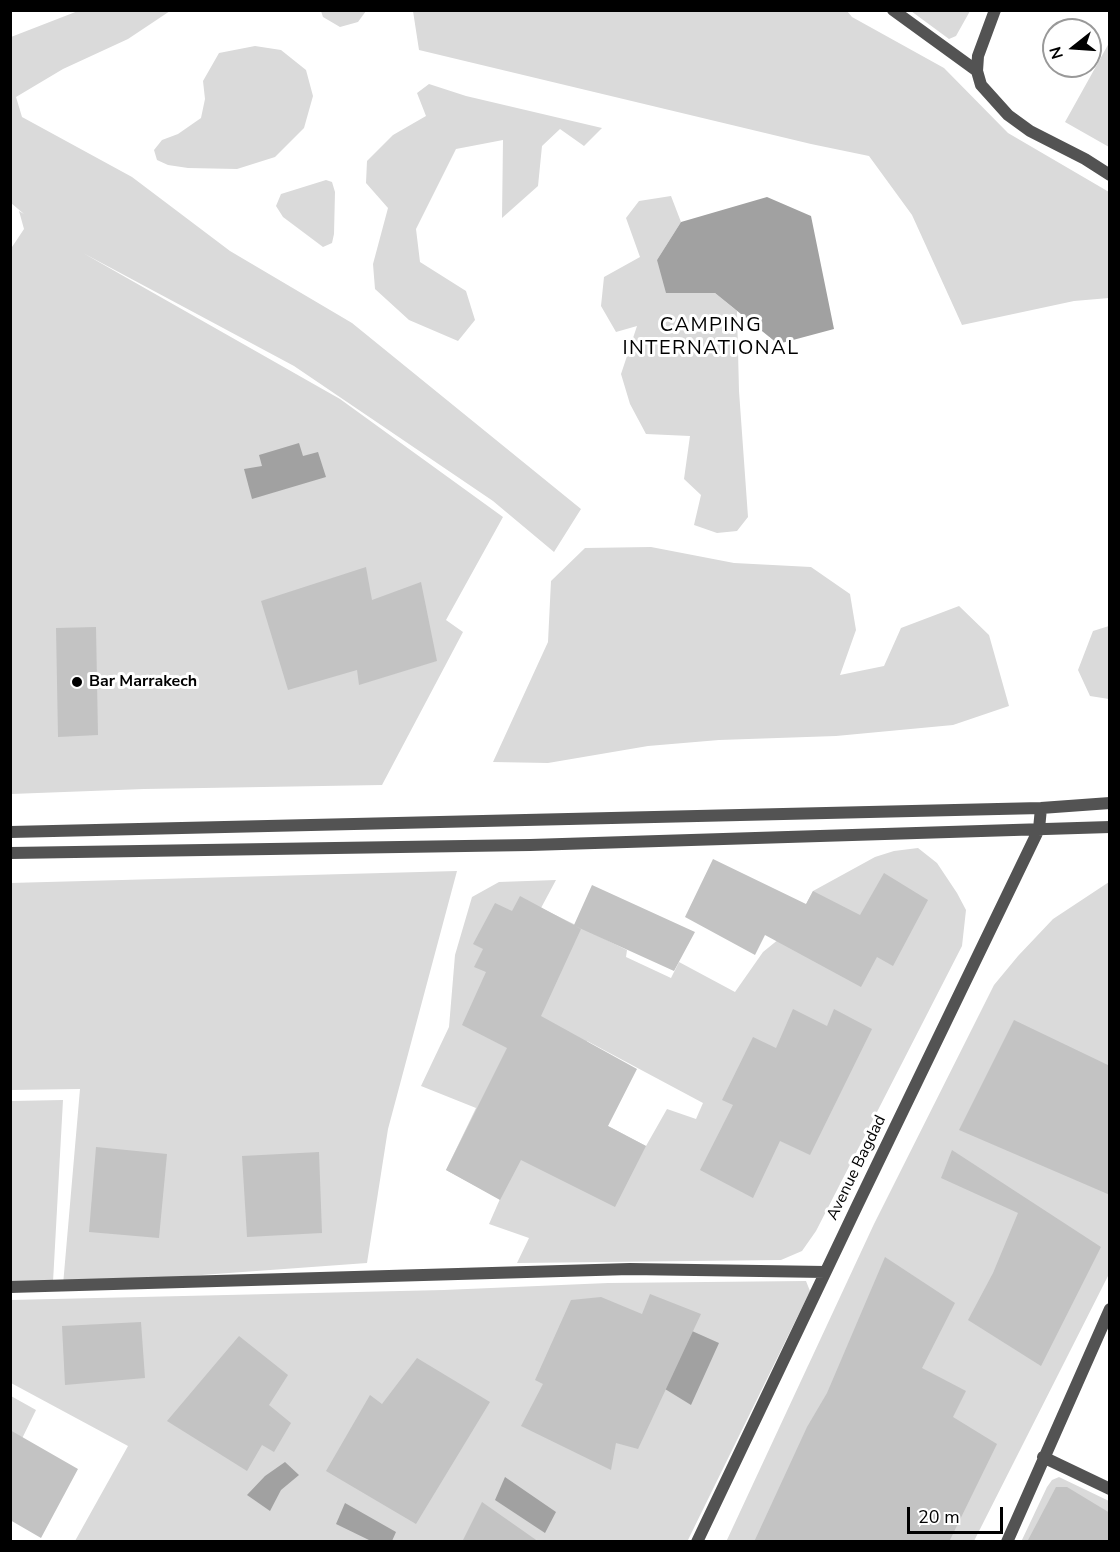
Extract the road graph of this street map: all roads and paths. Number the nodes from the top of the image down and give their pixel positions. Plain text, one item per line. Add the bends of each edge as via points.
1 (893, 10) edge
2 (995, 10) edge
3 (976, 71) junction
4 (1110, 175) edge
5 (1110, 803) edge
6 (1041, 808) junction
7 (1110, 827) edge
8 (1039, 829) junction
9 (10, 832) edge
10 (10, 853) edge
11 (825, 1272) junction
12 (10, 1287) edge
13 (1110, 1309) edge
14 (1043, 1457) junction
15 (1110, 1489) edge
16 (697, 1542) edge
17 (1007, 1542) edge

1 - 3 street
2 - 3 street
3 - 4 street via 981,85 1008,115
5 - 6 street
6 - 8 street, Avenue Bagdad
6 - 9 street
7 - 8 street
8 - 10 street via 530,845
8 - 11 street, Avenue Bagdad
11 - 12 street via 630,1269
11 - 16 street, Avenue Bagdad
13 - 14 street
14 - 15 street
14 - 17 street

